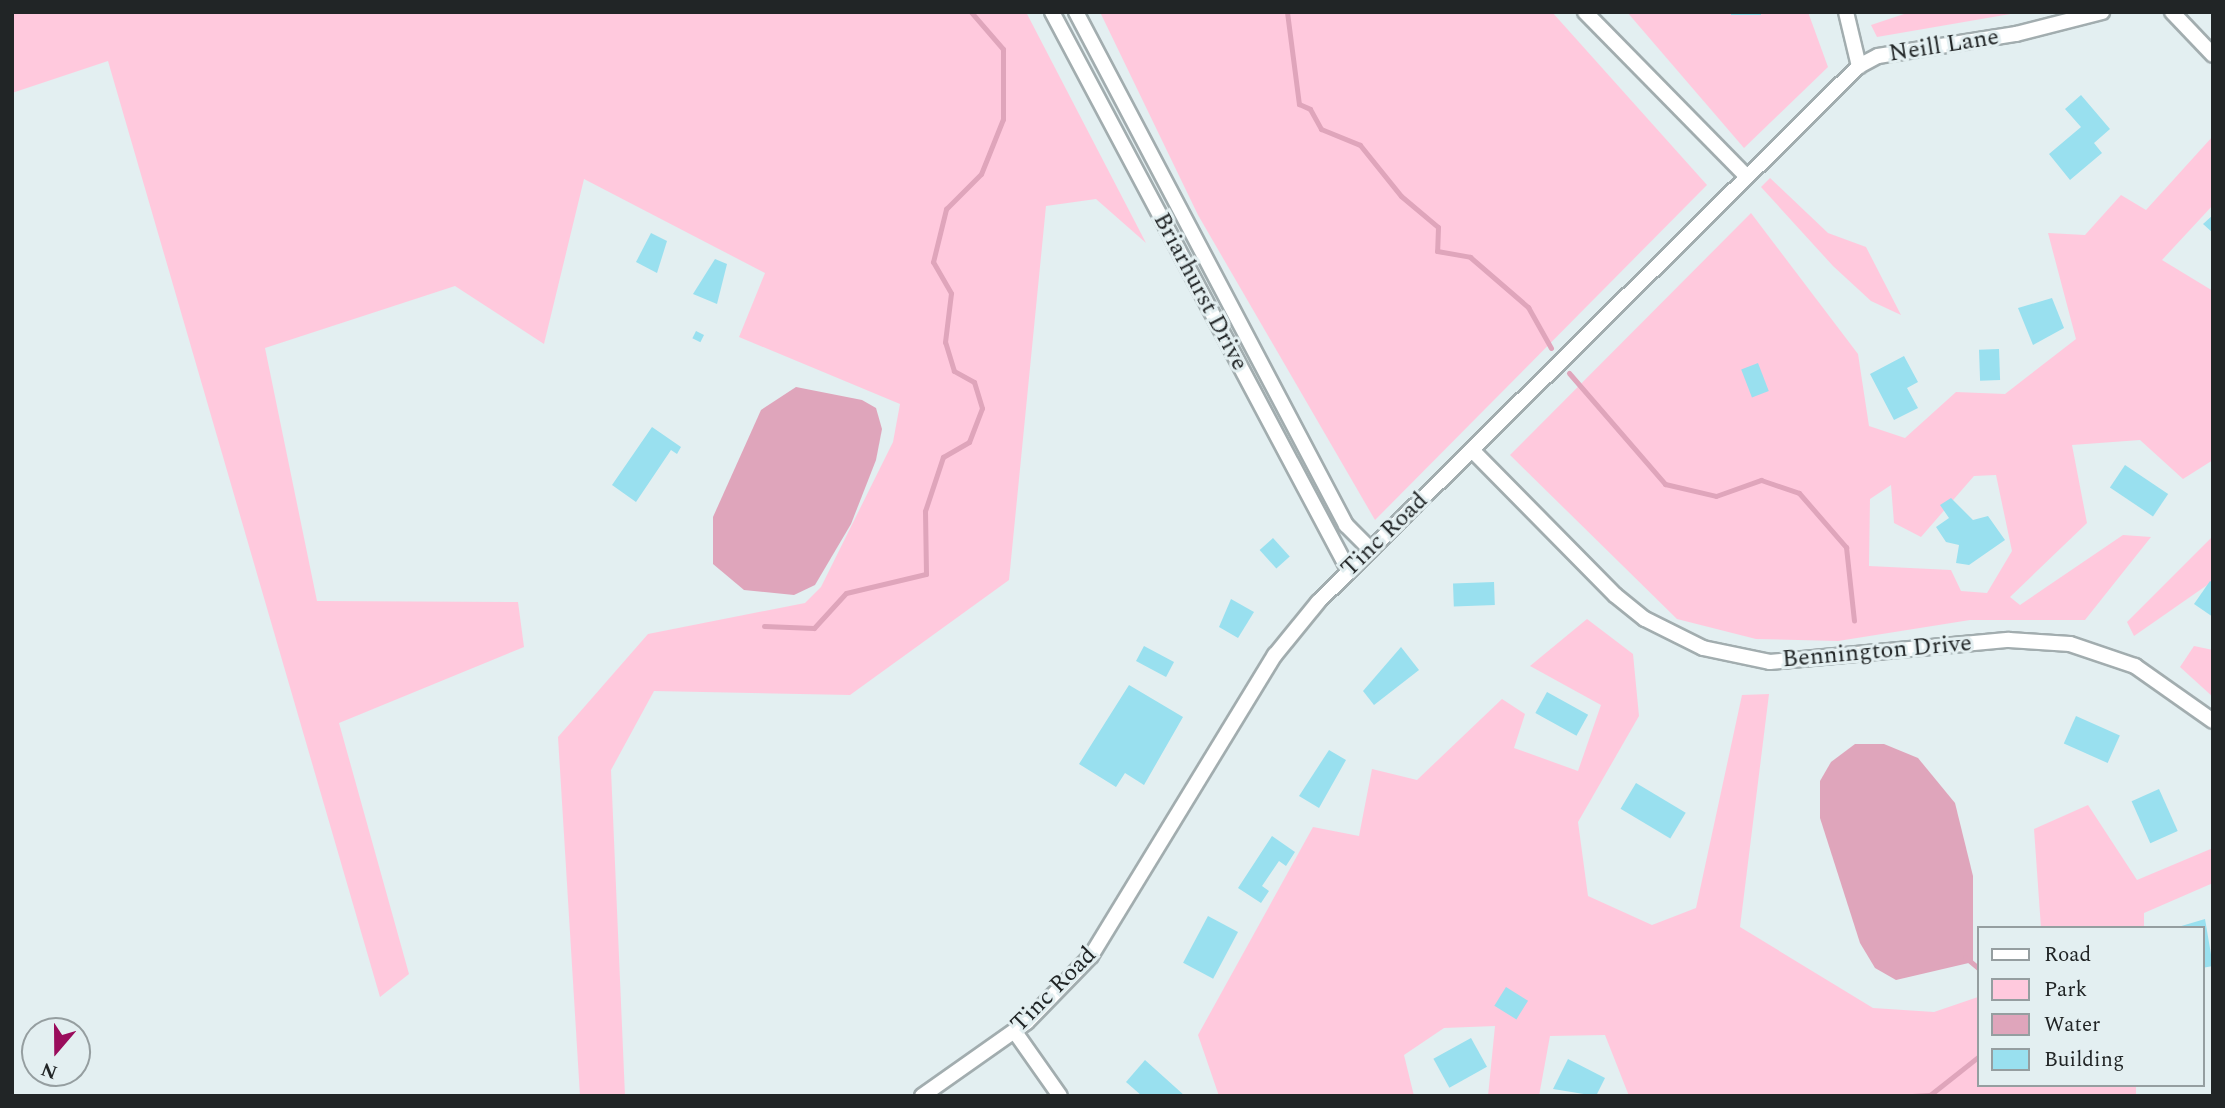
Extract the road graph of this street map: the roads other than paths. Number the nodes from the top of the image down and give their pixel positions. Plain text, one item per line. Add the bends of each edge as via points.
1 (1052, 12) edge
2 (1076, 12) edge
3 (1585, 12) edge
4 (1846, 12) edge
5 (2102, 12) edge
6 (2172, 12) edge
7 (2213, 55) edge
8 (1859, 66) junction
9 (1745, 174) junction
10 (1472, 450) junction
11 (1371, 550) junction
12 (1349, 570) junction
13 (2213, 721) edge
14 (1015, 1032) junction
15 (922, 1096) edge
16 (1060, 1096) edge

1 - 12 street, Briarhurst Drive
2 - 11 street, Briarhurst Drive via 1346,525
3 - 9 street
4 - 8 street
5 - 8 street, Neill Lane via 2016,34 1878,56
6 - 7 street
8 - 9 street, Neill Lane
9 - 10 street, Tinc Road
10 - 11 street, Tinc Road
10 - 13 street, Bennington Drive via 1615,594 1645,619 1703,648 1770,662 2009,640 2070,644 2135,666
11 - 12 street, Tinc Road
12 - 14 street, Tinc Road via 1275,655 1104,939
14 - 15 street, Tinc Road
14 - 16 street

